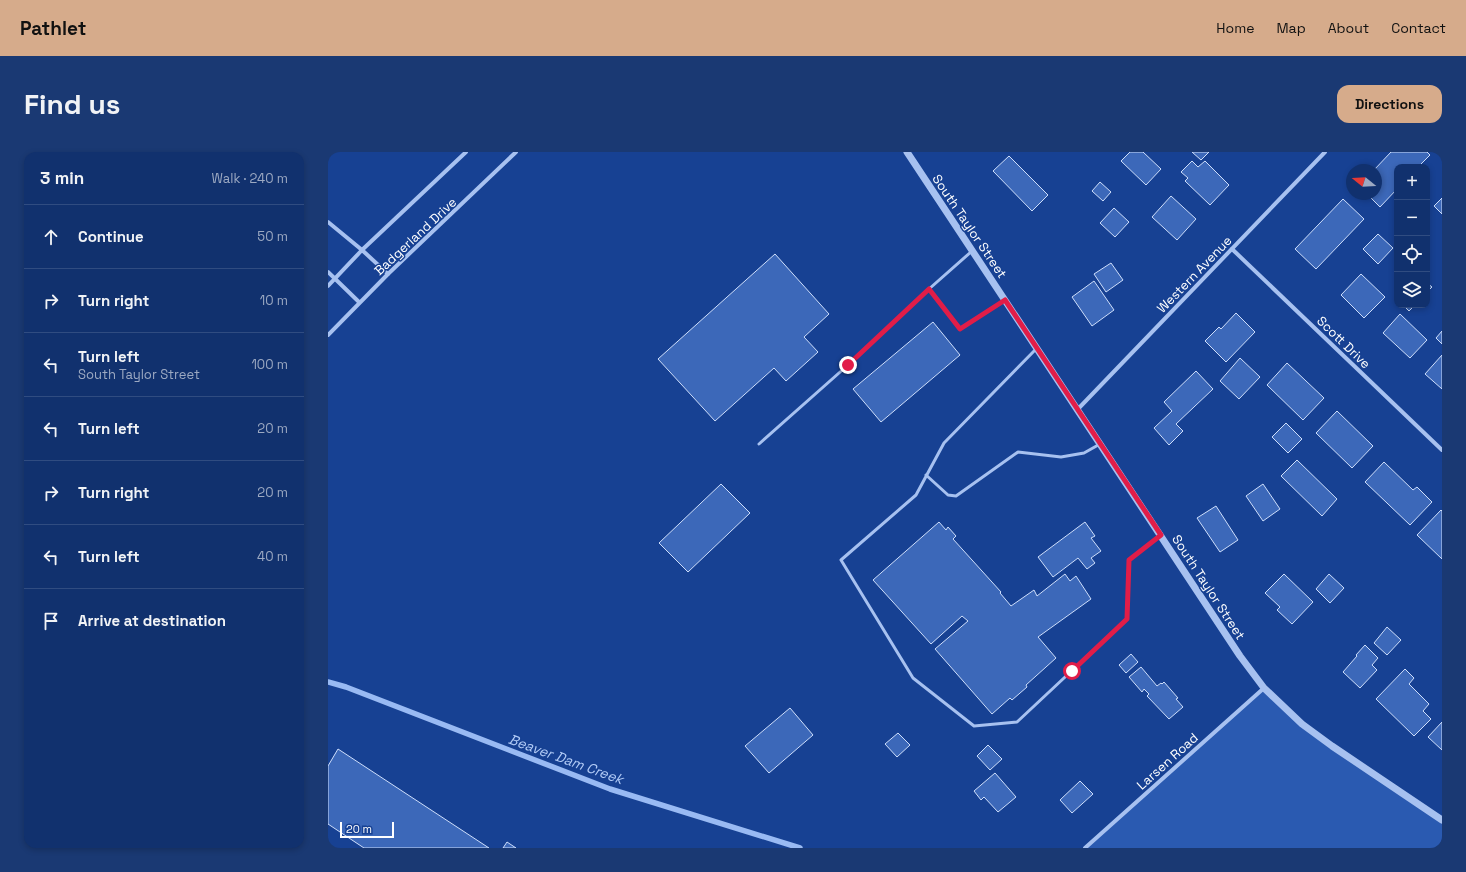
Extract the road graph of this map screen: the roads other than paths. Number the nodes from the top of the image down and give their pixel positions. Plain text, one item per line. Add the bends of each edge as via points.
1 (466, 152) edge
2 (516, 152) edge
3 (907, 152) edge
4 (1325, 152) edge
5 (328, 222) edge
6 (1232, 249) junction
7 (362, 250) junction
8 (972, 251) junction
9 (328, 272) edge
10 (388, 274) junction
11 (335, 279) junction
12 (328, 286) edge
13 (929, 289) junction
14 (1005, 300) junction
15 (359, 302) junction
16 (328, 335) edge
17 (1037, 348) junction
18 (1078, 409) junction
19 (759, 444) dead end
20 (1100, 444) junction
21 (1442, 450) edge
22 (926, 475) junction
23 (1161, 535) junction
24 (1264, 688) junction
25 (1442, 820) edge
26 (1085, 848) edge

1 - 7 street, Badgerland Drive
2 - 10 street, Badgerland Drive
3 - 8 street, South Taylor Street
4 - 6 street, Western Avenue
5 - 7 street
6 - 18 street, Western Avenue
6 - 21 street, Scott Drive
7 - 10 street
7 - 11 street, Badgerland Drive
8 - 13 lane
8 - 14 street, South Taylor Street
9 - 11 street
10 - 15 street, Badgerland Drive
11 - 12 street, Badgerland Drive
11 - 15 street
13 - 14 lane via 960,329
13 - 19 lane
14 - 17 street, South Taylor Street
15 - 16 street, Badgerland Drive
17 - 18 street, South Taylor Street
17 - 22 lane via 944,443
18 - 20 street, South Taylor Street
20 - 22 lane via 1084,453 1061,457 1018,452 956,496 948,495
20 - 23 street, South Taylor Street
22 - 23 lane via 916,495 841,560 913,678 974,726 1017,722 1127,619 1129,560
23 - 24 street, South Taylor Street via 1240,656
24 - 25 street, South Taylor Street via 1302,724
24 - 26 street, Larsen Road

